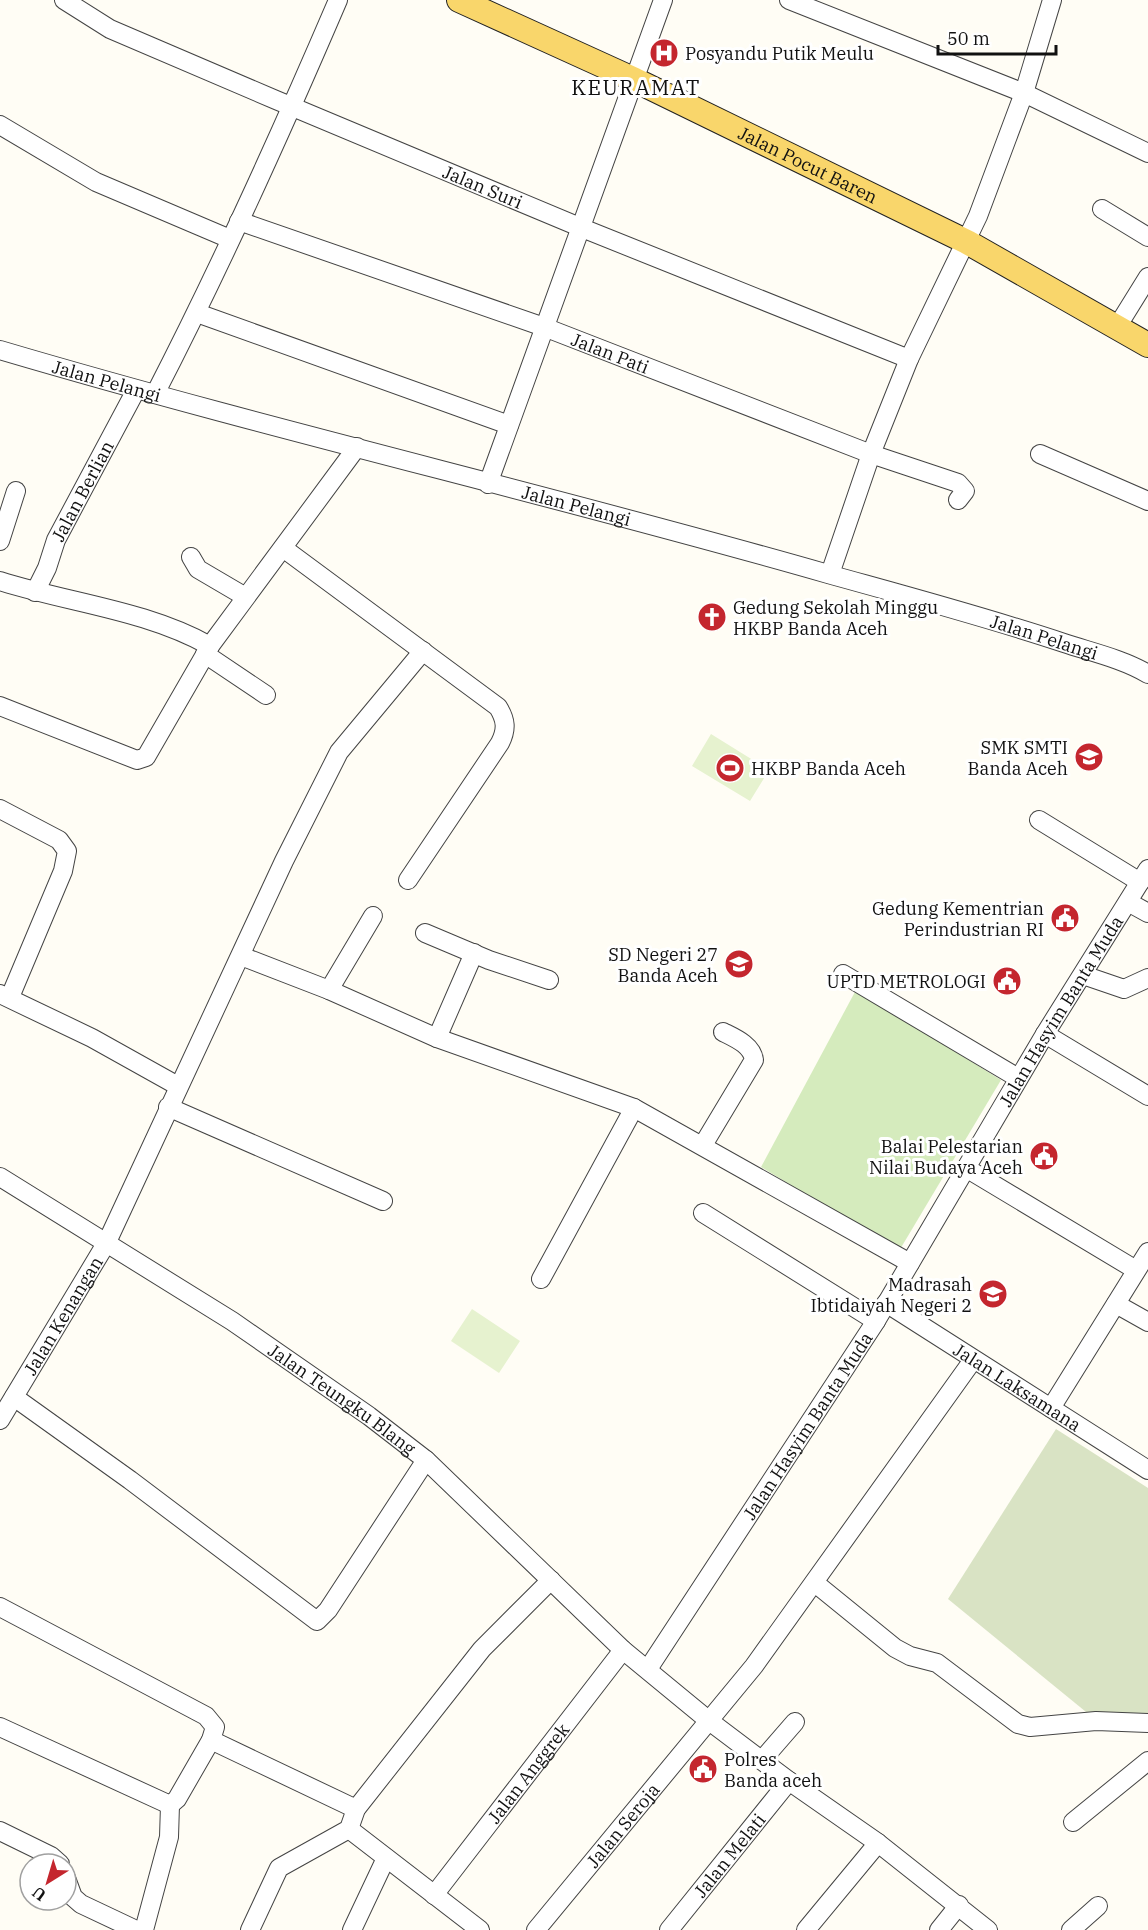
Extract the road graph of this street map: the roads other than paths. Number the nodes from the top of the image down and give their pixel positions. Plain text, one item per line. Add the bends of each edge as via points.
1 (64, 0) edge
2 (338, 0) edge
3 (459, 0) edge
4 (663, 0) edge
5 (789, 0) edge
6 (1052, 0) edge
7 (635, 80) junction
8 (1024, 93) junction
9 (293, 105) junction
10 (0, 125) edge
11 (1148, 153) edge
12 (1102, 209) dead end
13 (239, 221) junction
14 (582, 228) junction
15 (1148, 237) edge
16 (230, 239) junction
17 (967, 242) junction
18 (1148, 277) edge
19 (197, 313) junction
20 (544, 327) junction
21 (1116, 327) junction
22 (1148, 345) edge
23 (0, 350) edge
24 (909, 359) junction
25 (136, 390) junction
26 (154, 394) junction
27 (509, 425) junction
28 (357, 447) junction
29 (871, 454) junction
30 (1040, 454) dead end
31 (488, 484) junction
32 (16, 491) dead end
33 (958, 500) dead end
34 (1148, 501) edge
35 (0, 541) edge
36 (283, 549) junction
37 (191, 557) dead end
38 (830, 574) junction
39 (0, 581) edge
40 (35, 592) junction
41 (244, 596) junction
42 (207, 650) junction
43 (423, 651) junction
44 (1148, 674) edge
45 (266, 695) dead end
46 (0, 706) edge
47 (0, 809) edge
48 (1039, 820) dead end
49 (1144, 876) edge
50 (408, 880) dead end
51 (1128, 902) junction
52 (1148, 913) edge
53 (373, 916) dead end
54 (425, 933) dead end
55 (474, 953) junction
56 (241, 956) junction
57 (843, 974) dead end
58 (1083, 975) junction
59 (1148, 978) edge
60 (549, 980) dead end
61 (329, 990) junction
62 (5, 995) edge
63 (723, 1032) dead end
64 (1045, 1034) junction
65 (437, 1038) junction
66 (1018, 1078) junction
67 (178, 1086) junction
68 (1148, 1096) edge
69 (168, 1107) junction
70 (634, 1108) junction
71 (703, 1145) junction
72 (966, 1168) junction
73 (1, 1180) edge
74 (383, 1201) dead end
75 (703, 1213) dead end
76 (107, 1242) junction
77 (1148, 1252) edge
78 (910, 1263) junction
79 (1136, 1270) junction
80 (541, 1279) dead end
81 (886, 1303) junction
82 (1116, 1304) junction
83 (876, 1321) junction
84 (1148, 1322) edge
85 (973, 1360) junction
86 (14, 1396) junction
87 (1051, 1408) junction
88 (0, 1420) edge
89 (426, 1460) junction
90 (1148, 1470) edge
91 (551, 1580) junction
92 (815, 1582) junction
93 (0, 1607) edge
94 (623, 1650) junction
95 (648, 1669) junction
96 (708, 1720) junction
97 (795, 1722) dead end
98 (1148, 1723) edge
99 (0, 1727) edge
100 (210, 1740) junction
101 (762, 1760) junction
102 (1148, 1761) edge
103 (789, 1781) junction
104 (170, 1805) junction
105 (356, 1809) junction
106 (1073, 1822) dead end
107 (349, 1829) junction
108 (0, 1831) edge
109 (878, 1843) junction
110 (43, 1852) edge
111 (386, 1858) junction
112 (434, 1895) junction
113 (78, 1901) edge
114 (959, 1905) junction
115 (1098, 1906) dead end
116 (458, 1923) edge
117 (136, 1930) edge
118 (144, 1930) edge
119 (250, 1930) edge
120 (352, 1930) edge
121 (480, 1930) edge
122 (536, 1930) edge
123 (669, 1930) edge
124 (806, 1930) edge
125 (939, 1930) edge
126 (988, 1930) edge
127 (1071, 1930) edge

1 - 9 street, Jalan Suri via 110,29
2 - 9 street
3 - 7 main road, Jalan Pocut Baren
4 - 7 street
5 - 8 street
6 - 8 street
7 - 14 street
7 - 17 main road, Jalan Pocut Baren
8 - 11 street
8 - 17 street
9 - 13 street
9 - 14 street, Jalan Suri
10 - 16 street via 96,182
12 - 15 street
13 - 16 street
13 - 20 street, Jalan Pati
14 - 20 street
14 - 24 street, Jalan Suri
16 - 19 street
17 - 21 main road, Jalan Pocut Baren
17 - 24 street
18 - 21 street
19 - 26 street
19 - 27 street
20 - 27 street
20 - 29 street, Jalan Pati
21 - 22 main road, Jalan Pocut Baren
23 - 25 street, Jalan Pelangi
24 - 29 street
25 - 26 street, Jalan Pelangi
25 - 40 street, Jalan Berlian via 56,540
26 - 28 street, Jalan Pelangi
27 - 31 street
28 - 31 street, Jalan Pelangi
28 - 36 street
29 - 33 street, Jalan Pati via 958,483 964,491
29 - 38 street
30 - 34 street
31 - 38 street, Jalan Pelangi via 694,535
32 - 35 street
36 - 41 street
36 - 43 street
37 - 41 street via 198,569
38 - 44 street, Jalan Pelangi via 986,617
39 - 40 street
40 - 42 street via 77,600 182,631
41 - 42 street
42 - 45 street
42 - 46 street via 153,747 146,757 137,760
43 - 50 street via 498,707 506,731
43 - 56 street, Jalan Kenangan via 339,752
47 - 62 street via 59,840 67,850 63,870
48 - 49 street
49 - 51 street, Jalan Hasyim Banta Muda
51 - 52 street
51 - 58 street, Jalan Hasyim Banta Muda
53 - 61 street
54 - 55 street
55 - 60 street
55 - 65 street
56 - 61 street
56 - 67 street, Jalan Kenangan
57 - 66 street
58 - 59 street via 1124,989
58 - 64 street, Jalan Hasyim Banta Muda
61 - 65 street
62 - 67 street
63 - 71 street via 742,1042 754,1059
64 - 66 street, Jalan Hasyim Banta Muda
64 - 68 street
65 - 70 street
66 - 72 street, Jalan Hasyim Banta Muda
67 - 69 street, Jalan Kenangan
69 - 74 street
69 - 76 street, Jalan Kenangan
70 - 71 street
70 - 80 street
71 - 78 street
72 - 78 street, Jalan Hasyim Banta Muda
72 - 79 street
73 - 76 street, Jalan Teungku Blang
75 - 83 street
76 - 86 street, Jalan Kenangan
76 - 89 street, Jalan Teungku Blang via 232,1321
77 - 79 street
78 - 81 street, Jalan Hasyim Banta Muda
79 - 82 street
81 - 83 street, Jalan Hasyim Banta Muda
81 - 85 street, Jalan Laksamana
82 - 84 street
82 - 87 street
83 - 95 street, Jalan Hasyim Banta Muda
85 - 87 street, Jalan Laksamana
85 - 92 street, Jalan Seroja
86 - 88 street, Jalan Kenangan
86 - 89 street via 317,1621
87 - 90 street, Jalan Laksamana
89 - 91 street, Jalan Teungku Blang
91 - 94 street, Jalan Teungku Blang
91 - 105 street via 482,1649
92 - 96 street, Jalan Seroja
92 - 98 street via 895,1648 937,1663 1018,1724 1030,1727
93 - 100 street via 206,1716 215,1727
94 - 95 street, Jalan Teungku Blang
94 - 112 street, Jalan Anggrek
95 - 96 street, Jalan Teungku Blang
96 - 101 street, Jalan Teungku Blang
96 - 122 street, Jalan Seroja
97 - 101 street
99 - 104 street
100 - 104 street
100 - 105 street
101 - 103 street, Jalan Teungku Blang
102 - 106 street
103 - 109 street, Jalan Teungku Blang
103 - 123 street, Jalan Melati
104 - 118 street via 165,1858
105 - 107 street
107 - 111 street
107 - 119 street via 279,1868
108 - 110 street
109 - 114 street, Jalan Teungku Blang
109 - 124 street
111 - 112 street
111 - 120 street
112 - 116 street
113 - 117 street
114 - 125 street
114 - 126 street, Jalan Teungku Blang
115 - 127 street
116 - 121 street

